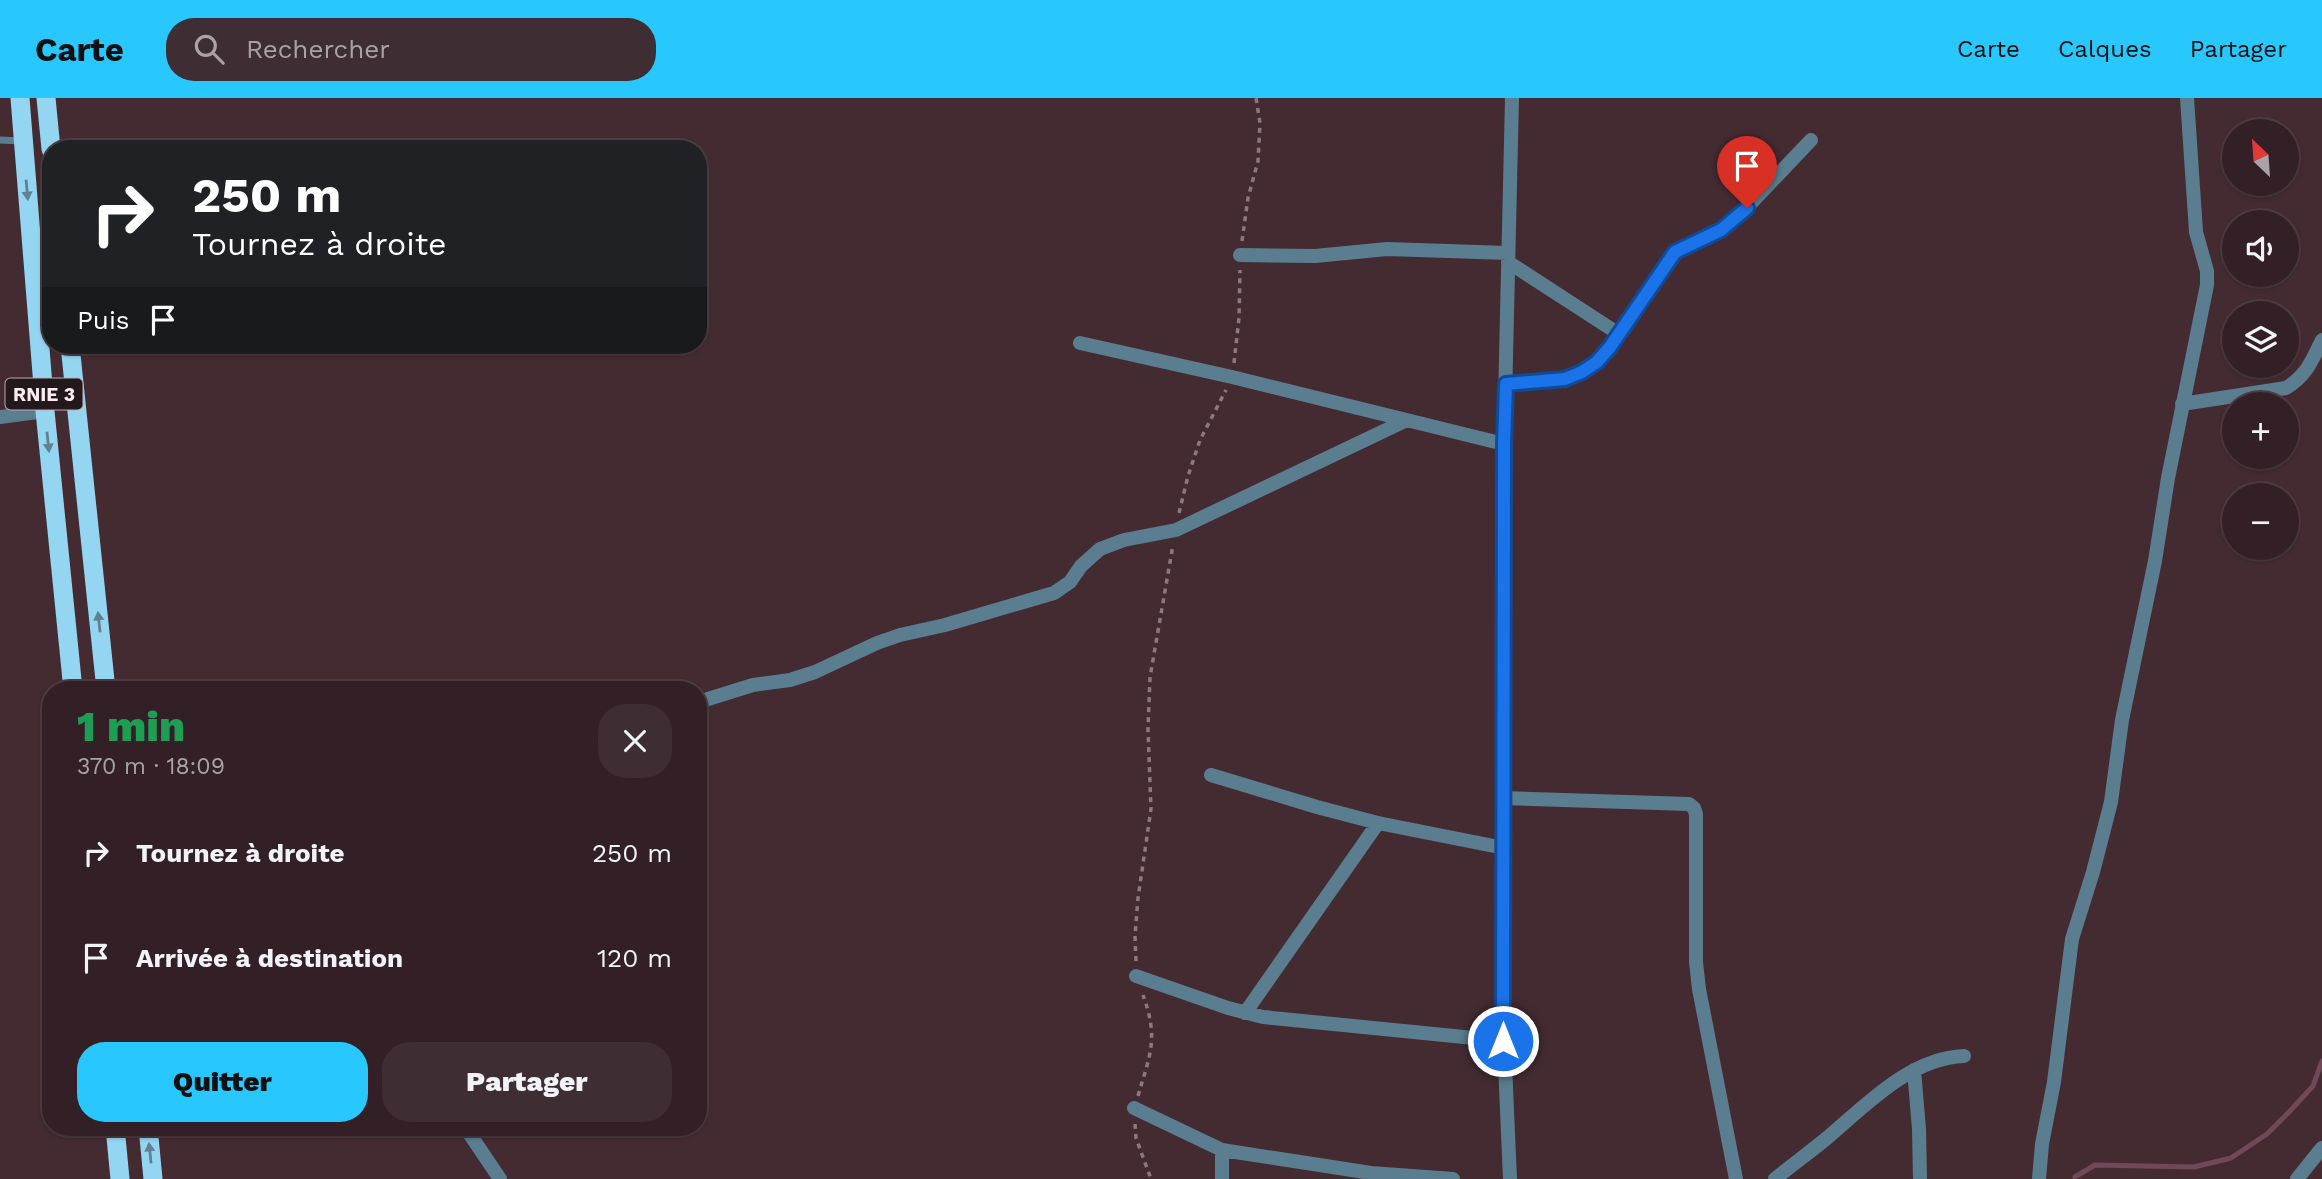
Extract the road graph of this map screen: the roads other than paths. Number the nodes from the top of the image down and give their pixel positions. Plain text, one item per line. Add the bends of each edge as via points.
1 (44, 98) edge
2 (1512, 98) edge
3 (2187, 98) edge
4 (20, 99) edge
5 (0, 140) edge
6 (50, 140) edge
7 (1811, 140) dead end
8 (23, 141) junction
9 (1240, 255) road end
10 (1508, 258) junction
11 (1619, 334) junction
12 (2322, 340) edge
13 (1080, 344) dead end
14 (71, 354) edge
15 (1506, 384) junction
16 (2182, 404) junction
17 (45, 411) junction
18 (0, 417) edge
19 (1407, 420) junction
20 (1504, 444) junction
21 (72, 681) edge
22 (105, 681) edge
23 (707, 700) edge
24 (1211, 775) dead end
25 (1504, 799) junction
26 (1378, 824) junction
27 (1504, 848) junction
28 (1136, 976) road end
29 (1245, 1013) junction
30 (1503, 1041) junction
31 (1964, 1056) dead end
32 (1914, 1070) junction
33 (1134, 1108) road end
34 (117, 1136) edge
35 (149, 1136) edge
36 (471, 1136) edge
37 (2322, 1148) edge
38 (1222, 1150) junction
39 (1371, 1176) edge
40 (120, 1179) edge
41 (153, 1179) edge
42 (500, 1179) edge
43 (1222, 1179) edge
44 (1452, 1179) edge
45 (1510, 1179) edge
46 (1736, 1179) edge
47 (1775, 1179) edge
48 (1920, 1179) edge
49 (2039, 1179) edge
50 (2297, 1179) edge

1 - 4 highway
1 - 6 highway
2 - 10 street
3 - 16 street via 2196,232 2207,285
4 - 8 highway, RNIE 3
5 - 8 lane
7 - 11 street via 1735,220 1675,252
8 -> 17 highway, RNIE 3
9 - 10 street via 1315,256 1387,249
10 - 11 street
10 - 15 street
11 - 15 street via 1597,362 1582,372 1565,379
12 - 16 street via 2308,370 2286,388
13 - 19 street
22 -> 14 highway, RNIE 3
15 - 20 street
16 - 49 street via 2110,802 2072,939
17 - 18 street
17 -> 21 highway, RNIE 3
19 - 20 street
19 - 23 street via 1176,530 1100,549 1054,593 900,635 790,680 753,685
20 - 25 street
24 - 26 street
25 - 27 street
25 - 46 street via 1689,804 1694,808 1699,989
26 - 27 street
26 - 29 street
27 - 30 street
28 - 29 street
29 - 30 street
30 - 45 street
31 - 32 street via 1947,1056
32 - 47 street
32 - 48 street
33 - 38 street
34 - 40 highway
41 -> 35 highway
36 - 42 street
37 - 50 street
38 - 39 street
38 - 43 street
39 - 44 street

